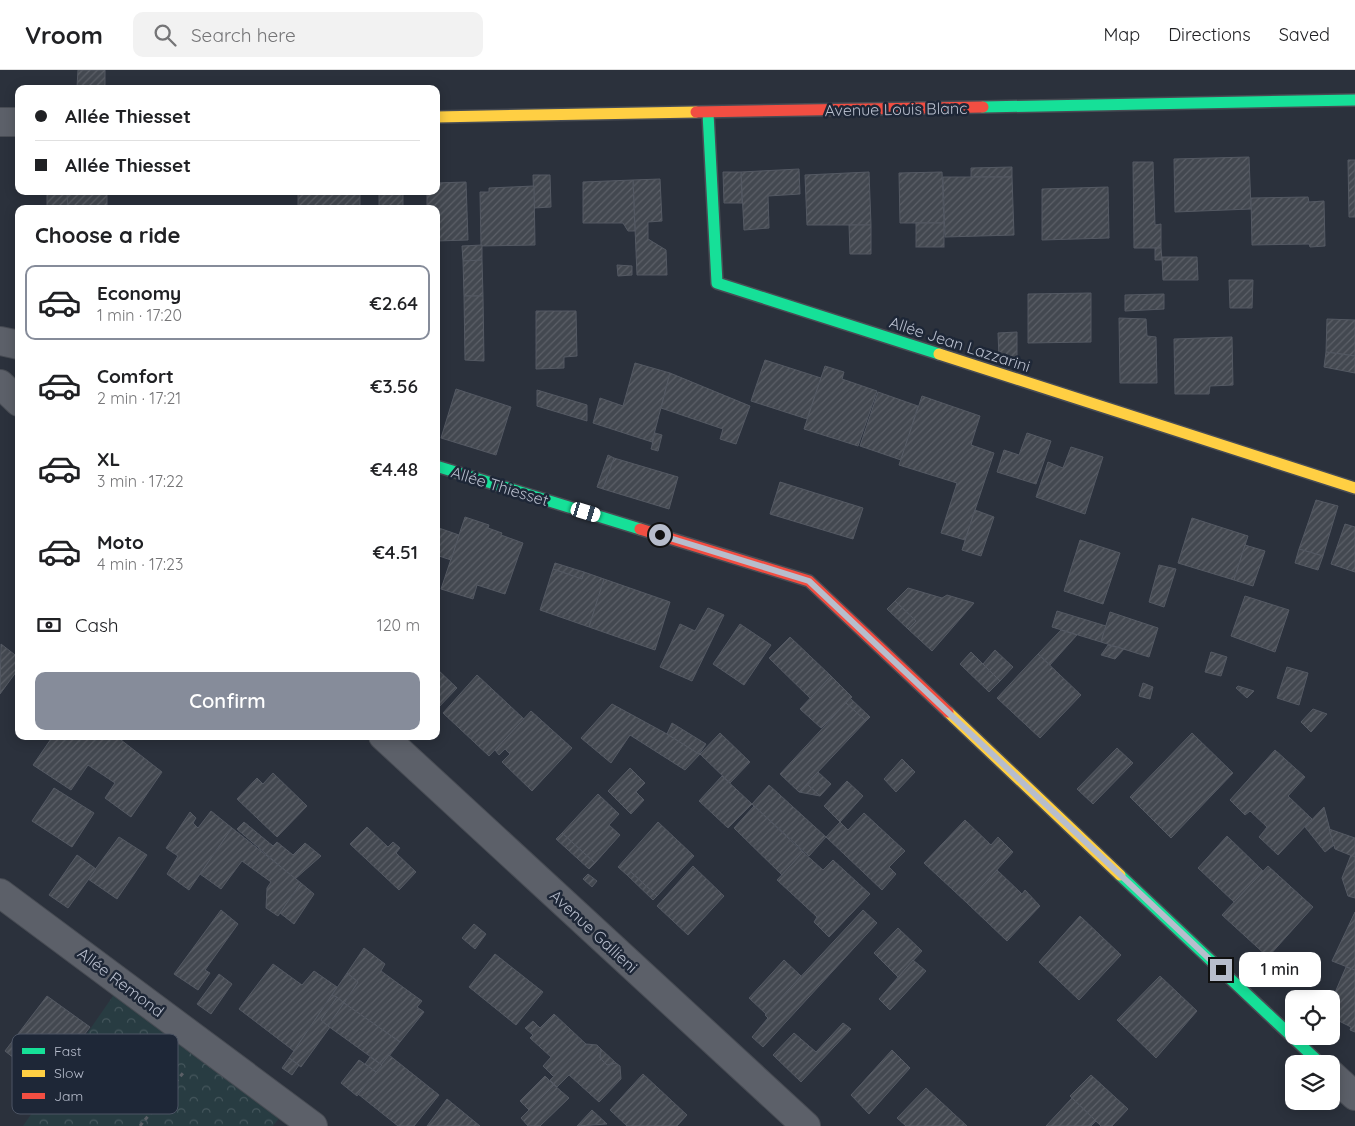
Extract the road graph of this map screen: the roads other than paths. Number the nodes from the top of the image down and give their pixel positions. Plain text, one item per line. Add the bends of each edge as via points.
1 (1355, 100) edge
2 (708, 113) junction
3 (440, 116) edge
4 (0, 122) edge
5 (15, 122) edge
6 (0, 341) edge
7 (15, 343) edge
8 (0, 384) edge
9 (15, 398) edge
10 (440, 467) edge
11 (1355, 488) edge
12 (387, 740) edge
13 (0, 893) edge
14 (1311, 1055) edge
15 (1340, 1082) edge
16 (1355, 1096) edge
17 (313, 1126) edge
18 (806, 1126) edge

1 - 2 street, Avenue Louis Blanc
2 - 3 street, Avenue Louis Blanc
2 - 11 street, Allée Jean Lazzarini via 717,284
4 - 5 street
6 - 7 street
8 - 9 street
10 - 14 street, Allée Thiesset via 809,581
12 - 18 street, Avenue Gallieni
13 - 17 street, Allée Remond
15 - 16 street

